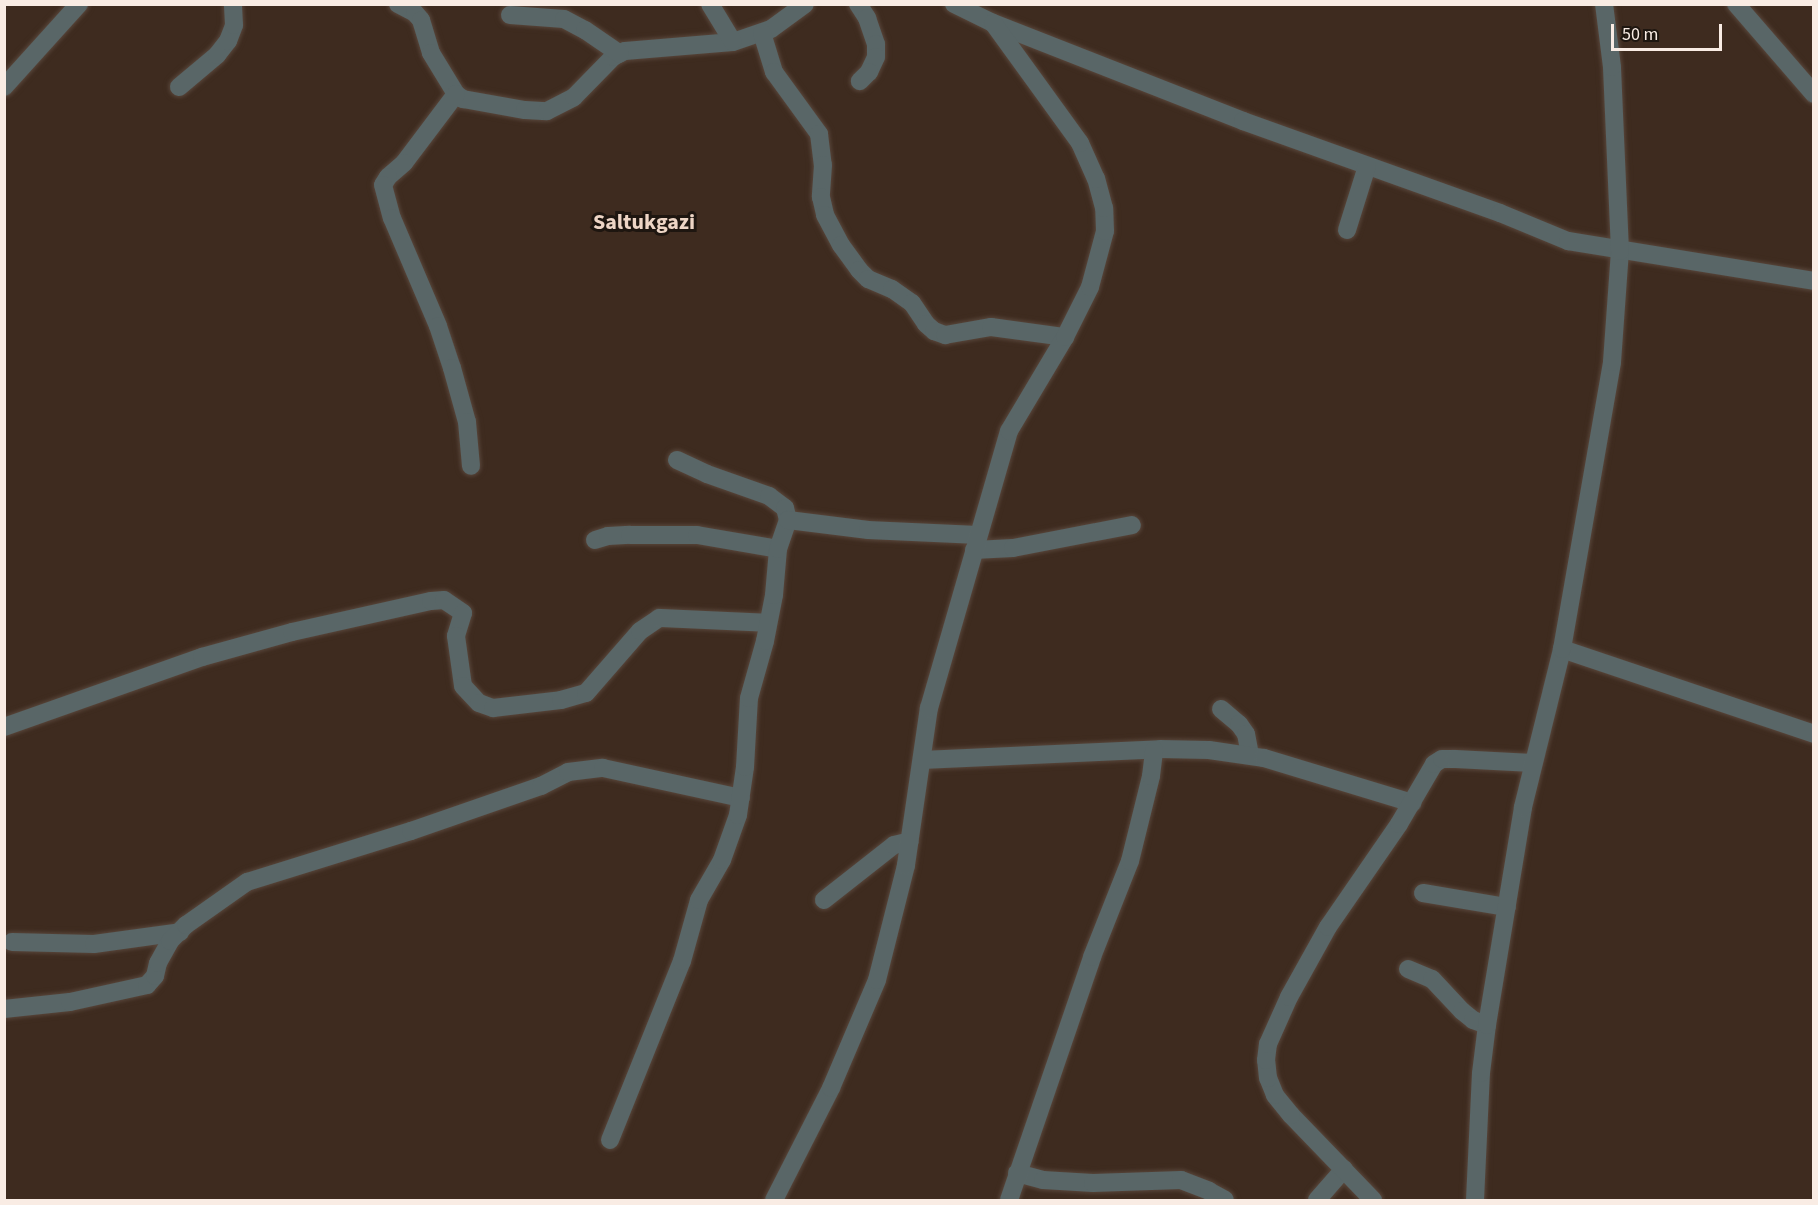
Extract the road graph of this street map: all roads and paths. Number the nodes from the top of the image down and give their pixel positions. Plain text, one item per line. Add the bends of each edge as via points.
1 (79, 4) edge
2 (234, 4) edge
3 (398, 4) edge
4 (710, 4) edge
5 (806, 4) edge
6 (858, 4) edge
7 (954, 4) edge
8 (1604, 4) edge
9 (1736, 4) edge
10 (545, 10) edge
11 (510, 15) dead end
12 (993, 23) junction
13 (762, 33) junction
14 (734, 42) junction
15 (620, 54) junction
16 (860, 81) dead end
17 (4, 87) edge
18 (179, 87) dead end
19 (456, 94) junction
20 (1814, 94) edge
21 (1367, 166) junction
22 (1347, 230) dead end
23 (1620, 251) junction
24 (1814, 281) edge
25 (1065, 337) junction
26 (677, 460) dead end
27 (471, 465) dead end
28 (788, 520) junction
29 (1132, 525) dead end
30 (595, 540) dead end
31 (976, 542) junction
32 (778, 549) junction
33 (768, 623) junction
34 (1562, 649) junction
35 (1221, 709) dead end
36 (4, 727) edge
37 (1814, 734) edge
38 (1154, 750) junction
39 (1250, 755) junction
40 (922, 760) junction
41 (1533, 763) junction
42 (741, 798) junction
43 (1412, 803) junction
44 (910, 841) junction
45 (1423, 893) dead end
46 (824, 900) dead end
47 (1507, 907) junction
48 (180, 932) junction
49 (12, 942) dead end
50 (1408, 969) dead end
51 (4, 1009) edge
52 (1487, 1025) junction
53 (610, 1140) dead end
54 (1344, 1169) junction
55 (1017, 1173) junction
56 (774, 1200) edge
57 (1009, 1200) edge
58 (1225, 1200) edge
59 (1317, 1200) edge
60 (1373, 1200) edge
61 (1475, 1200) edge

1 - 17 street
2 - 18 street via 234,25 228,41
3 - 19 street via 421,20 434,59
4 - 14 street
5 - 13 street
6 - 16 street via 876,44 876,57
7 - 12 street
8 - 23 street via 1612,67
9 - 20 street
10 - 11 street
10 - 15 street
12 - 21 street
12 - 25 street via 1080,143 1104,208 1105,231 1098,261 1090,287
13 - 14 street
13 - 25 street via 774,72 819,134 825,215 859,270 912,303 934,331 945,334 991,327
14 - 15 street
15 - 19 street via 574,97 547,111 464,99
19 - 27 street via 383,185 392,218 452,368 467,422
21 - 22 street
21 - 23 street via 1568,241
23 - 24 street
23 - 34 street via 1612,362
25 - 31 street via 1009,431
26 - 28 street via 769,496 785,508
28 - 31 street
28 - 32 street
29 - 31 street via 1013,548
30 - 32 street via 608,536 697,535
31 - 40 street via 929,708
32 - 33 street
33 - 36 street via 658,618 640,631 586,693 493,708 479,703 463,686 456,636 463,613 444,600 431,601 303,629 202,657
33 - 42 street via 746,717
34 - 37 street
34 - 41 street
35 - 39 street via 1246,734
38 - 39 street
38 - 40 street
38 - 55 street via 1130,861 1092,957
39 - 43 street
40 - 44 street
41 - 43 street via 1442,759 1431,769
41 - 47 street
42 - 48 street via 603,768 577,770 411,831 247,882
42 - 53 street via 727,847 699,900 682,960
43 - 54 street via 1328,927 1268,1044 1268,1078 1275,1095
44 - 46 street via 894,845
44 - 56 street via 877,980 831,1088
45 - 47 street
47 - 52 street
48 - 49 street via 94,944
48 - 51 street via 162,952 155,976 147,985 70,1002
50 - 52 street via 1432,979 1462,1011
52 - 61 street
54 - 59 street
54 - 60 street
55 - 57 street
55 - 58 street via 1043,1180 1093,1184 1181,1180

